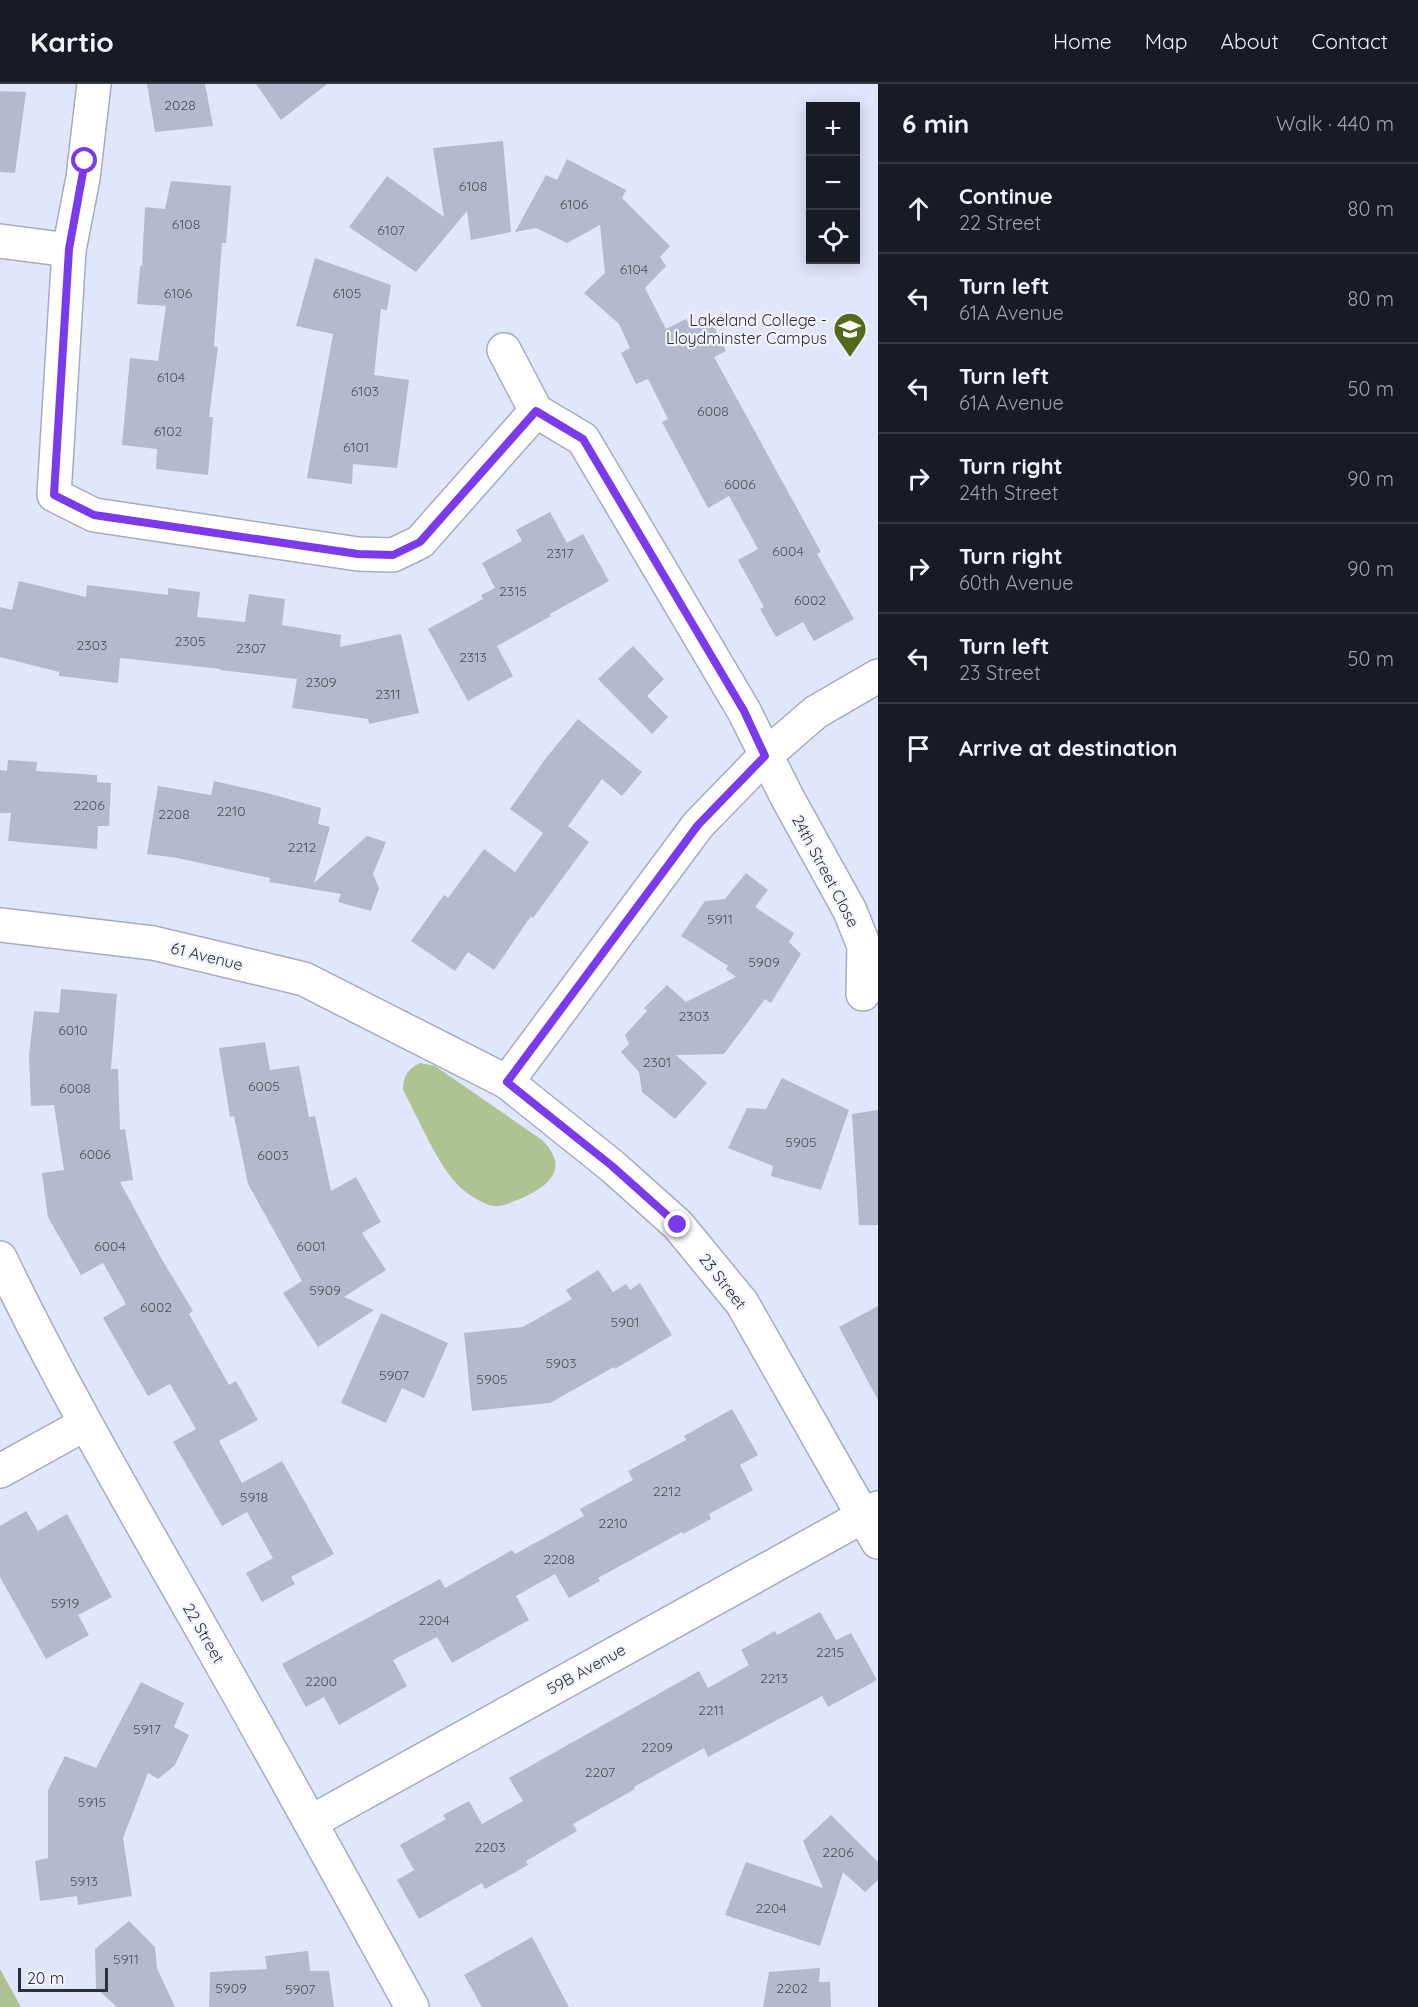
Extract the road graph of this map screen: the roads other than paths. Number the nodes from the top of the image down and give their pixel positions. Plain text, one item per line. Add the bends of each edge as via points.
1 (94, 84) edge
2 (0, 241) edge
3 (69, 249) junction
4 (504, 350) dead end
5 (536, 411) junction
6 (878, 676) edge
7 (765, 756) junction
8 (0, 926) edge
9 (863, 994) dead end
10 (402, 1028) joint
11 (507, 1082) junction
12 (0, 1258) edge
13 (85, 1424) junction
14 (0, 1471) edge
15 (873, 1522) edge
16 (311, 1822) junction
17 (412, 2007) edge

1 - 3 street via 83,178
2 - 3 street
3 - 5 street via 54,495 94,515 358,554 393,555 420,542
4 - 5 street
5 - 7 street, 24th Street Close via 583,439 738,701
6 - 7 street via 816,712
7 - 9 street, 24th Street Close via 850,910 864,946
7 - 11 street via 698,825
8 - 10 street, 61 Avenue via 153,943 304,979
10 - 11 street, 23 Street
11 - 15 street, 23 Street via 678,1225 742,1303 838,1470
12 - 13 street, 22 Street
13 - 14 street
13 - 16 street, 22 Street
15 - 16 street, 59B Avenue
16 - 17 street, 22 Street

